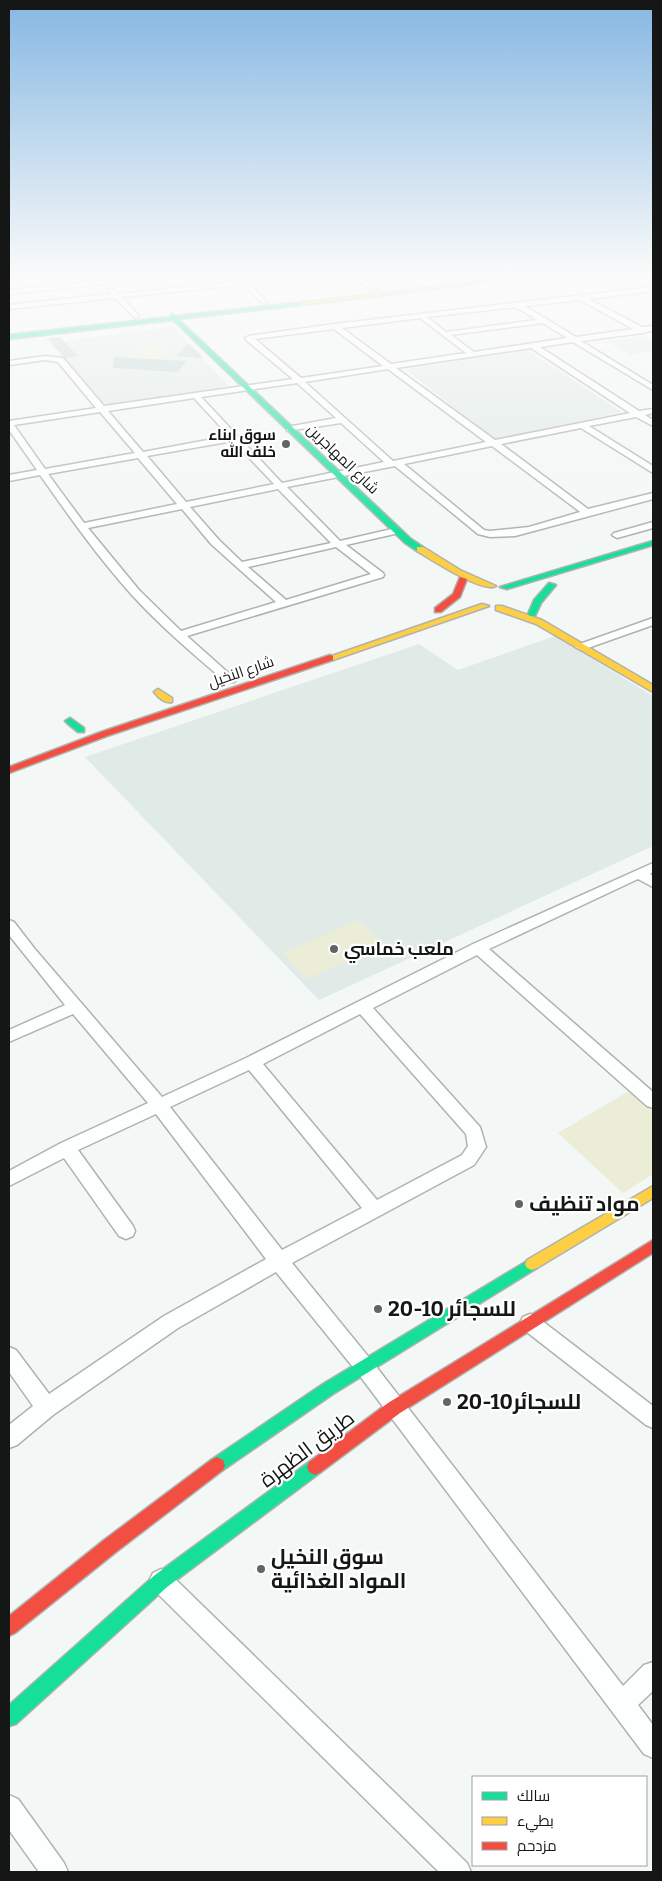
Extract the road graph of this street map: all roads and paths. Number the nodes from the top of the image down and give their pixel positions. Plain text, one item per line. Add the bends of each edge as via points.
1 (63, 365) edge
2 (222, 365) edge
3 (281, 365) edge
4 (386, 365) edge
5 (405, 365) edge
6 (562, 365) edge
7 (615, 365) edge
8 (389, 367) junction
9 (299, 380) junction
10 (246, 388) junction
11 (653, 388) edge
12 (195, 395) junction
13 (102, 409) junction
14 (653, 411) edge
15 (639, 414) junction
16 (342, 420) junction
17 (9, 423) edge
18 (653, 424) edge
19 (582, 426) junction
20 (290, 429) junction
21 (235, 438) junction
22 (492, 444) junction
23 (141, 455) junction
24 (394, 464) junction
25 (653, 470) edge
26 (43, 472) junction
27 (338, 475) junction
28 (9, 478) edge
29 (281, 486) junction
30 (653, 496) edge
31 (185, 505) junction
32 (585, 513) junction
33 (653, 525) edge
34 (81, 526) junction
35 (396, 531) junction
36 (617, 535) dead end
37 (653, 543) edge
38 (338, 544) junction
39 (653, 555) edge
40 (240, 566) junction
41 (598, 572) dead end
42 (463, 576) junction
43 (529, 580) junction
44 (492, 586) junction
45 (504, 587) junction
46 (473, 595) junction
47 (520, 598) junction
48 (283, 603) junction
49 (485, 606) junction
50 (499, 608) junction
51 (438, 610) junction
52 (459, 614) junction
53 (532, 618) junction
54 (653, 621) edge
55 (179, 635) junction
56 (581, 647) junction
57 (230, 680) junction
58 (653, 689) edge
59 (158, 692) dead end
60 (169, 700) junction
61 (70, 721) dead end
62 (81, 730) junction
63 (9, 759) edge
64 (9, 770) edge
65 (646, 870) edge
66 (653, 883) edge
67 (9, 925) edge
68 (478, 948) junction
69 (362, 1006) junction
70 (75, 1007) junction
71 (9, 1036) edge
72 (252, 1062) junction
73 (653, 1102) edge
74 (158, 1104) junction
75 (67, 1148) junction
76 (9, 1179) edge
77 (653, 1191) edge
78 (374, 1210) junction
79 (126, 1231) dead end
80 (653, 1246) edge
81 (279, 1261) junction
82 (530, 1324) junction
83 (9, 1356) edge
84 (364, 1366) junction
85 (46, 1408) junction
86 (394, 1408) junction
87 (653, 1418) edge
88 (9, 1438) edge
89 (161, 1581) junction
90 (9, 1627) edge
91 (653, 1674) edge
92 (622, 1704) junction
93 (9, 1717) edge
94 (653, 1745) edge
95 (9, 1808) edge
96 (55, 1872) edge
97 (458, 1872) edge

1 - 13 street
2 - 10 main road, شارع المهاجرين
3 - 9 street
4 - 8 street
5 - 8 street
6 - 15 street
7 - 11 street
8 - 9 street
8 - 22 street
9 - 10 street
9 - 16 street
10 - 12 street
10 - 20 main road, شارع المهاجرين
12 - 13 street
12 - 21 street
13 - 17 street
13 - 23 street
14 - 15 street
15 - 18 street
15 - 19 street
16 - 20 street
16 - 24 street
17 - 26 street
19 - 22 street
19 - 25 street
20 - 27 main road, شارع المهاجرين
21 - 23 street
21 - 29 street
22 - 24 street
22 - 32 street
23 - 26 street
23 - 31 street
24 - 27 street
24 - 32 street via 488,535 504,535
26 - 28 street
26 - 34 street
27 - 29 street
27 - 35 main road, شارع المهاجرين
29 - 31 street
29 - 38 street
30 - 32 street
31 - 34 street
31 - 40 street
33 - 36 street
34 - 55 street via 135,592
35 - 38 street
35 - 42 main road, شارع المهاجرين
37 - 43 main road
38 - 40 street
38 - 48 street via 379,575
39 - 41 main road
40 - 48 street
42 - 43 main road
42 - 44 main road, شارع المهاجرين
42 - 46 main road, شارع المهاجرين
42 - 51 main road via 457,595
43 - 45 main road
44 - 45 main road
44 - 46 main road, شارع النخيل
45 - 47 main road
46 - 49 main road, شارع المهاجرين
46 - 51 main road, شارع النخيل
47 - 50 main road
47 - 53 main road
47 - 53 main road via 556,584 536,602
48 - 55 street
49 - 50 main road
49 - 52 main road, شارع النخيل
50 - 53 main road
51 - 57 main road, شارع النخيل
52 - 53 main road
52 - 64 main road, شارع النخيل via 104,734
53 - 56 main road
54 - 56 street
55 - 57 street
56 - 58 main road
57 - 60 main road, شارع النخيل
59 - 60 main road
60 - 62 main road, شارع النخيل
61 - 62 main road
62 - 63 main road, شارع النخيل
65 - 66 street
65 - 68 street
67 - 70 street
68 - 69 street
68 - 73 street
69 - 72 street
69 - 78 street via 474,1132 477,1147 468,1160
70 - 71 street
70 - 74 street
72 - 74 street
72 - 78 street
74 - 75 street
74 - 81 street
75 - 76 street
75 - 79 street
77 - 84 main road, طريق الظهرة
78 - 81 street
80 - 82 main road, طريق الظهرة
81 - 84 street
81 - 85 street via 172,1322
82 - 86 main road, طريق الظهرة
82 - 87 street
83 - 85 street
84 - 86 street
84 - 90 main road, طريق الظهرة via 283,1419 151,1515 69,1576
85 - 88 street
86 - 89 main road, طريق الظهرة
86 - 92 street
89 - 93 main road, طريق الظهرة
89 - 97 street
91 - 92 street
92 - 94 street
95 - 96 street

